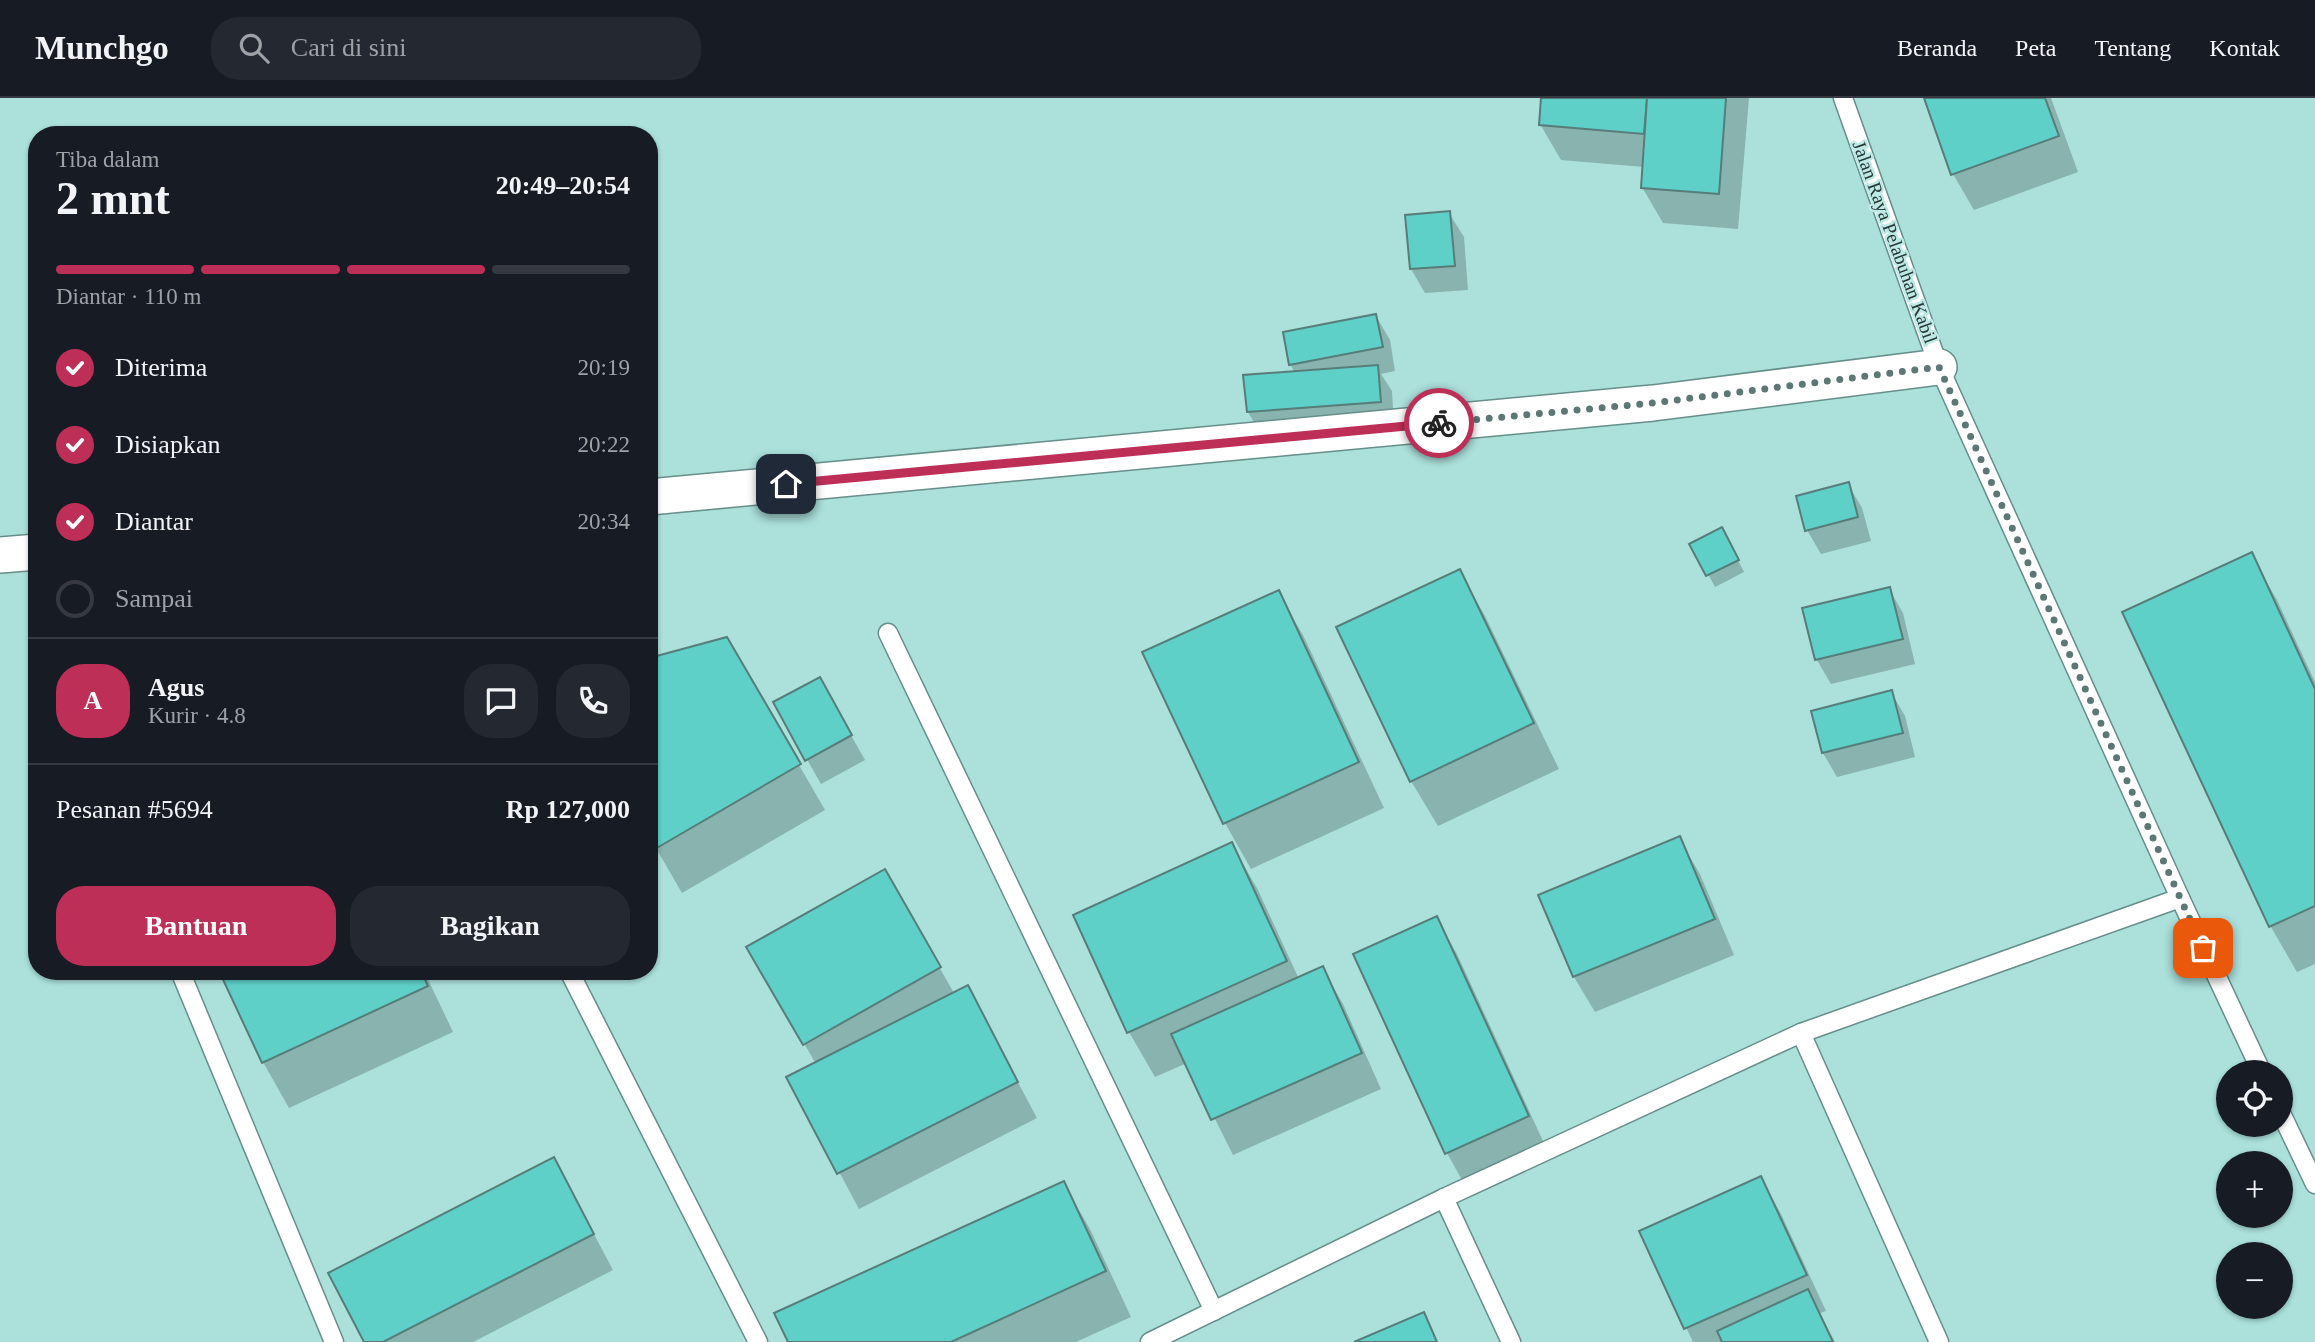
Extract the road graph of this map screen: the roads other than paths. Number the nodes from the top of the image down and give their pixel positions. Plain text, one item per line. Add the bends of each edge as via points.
1 (1843, 98) edge
2 (1939, 367) junction
3 (658, 496) edge
4 (28, 553) edge
5 (0, 555) edge
6 (888, 633) dead end
7 (2180, 898) junction
8 (184, 980) edge
9 (574, 980) edge
10 (1801, 1033) junction
11 (2256, 1060) edge
12 (2292, 1137) edge
13 (2315, 1184) edge
14 (1444, 1198) junction
15 (1214, 1311) junction
16 (334, 1342) edge
17 (758, 1342) edge
18 (1150, 1342) edge
19 (1511, 1342) edge
20 (1939, 1342) edge

1 - 2 lane, Jalan Raya Pelabuhan Kabil
2 - 3 street via 1653,403
2 - 7 lane, Jalan Raya Pelabuhan Kabil
4 - 5 street
6 - 15 lane
7 - 10 lane
7 - 11 lane, Jalan Raya Pelabuhan Kabil
8 - 16 lane
9 - 17 lane
10 - 14 lane
10 - 20 lane
12 - 13 lane
14 - 15 lane
14 - 19 lane
15 - 18 lane

